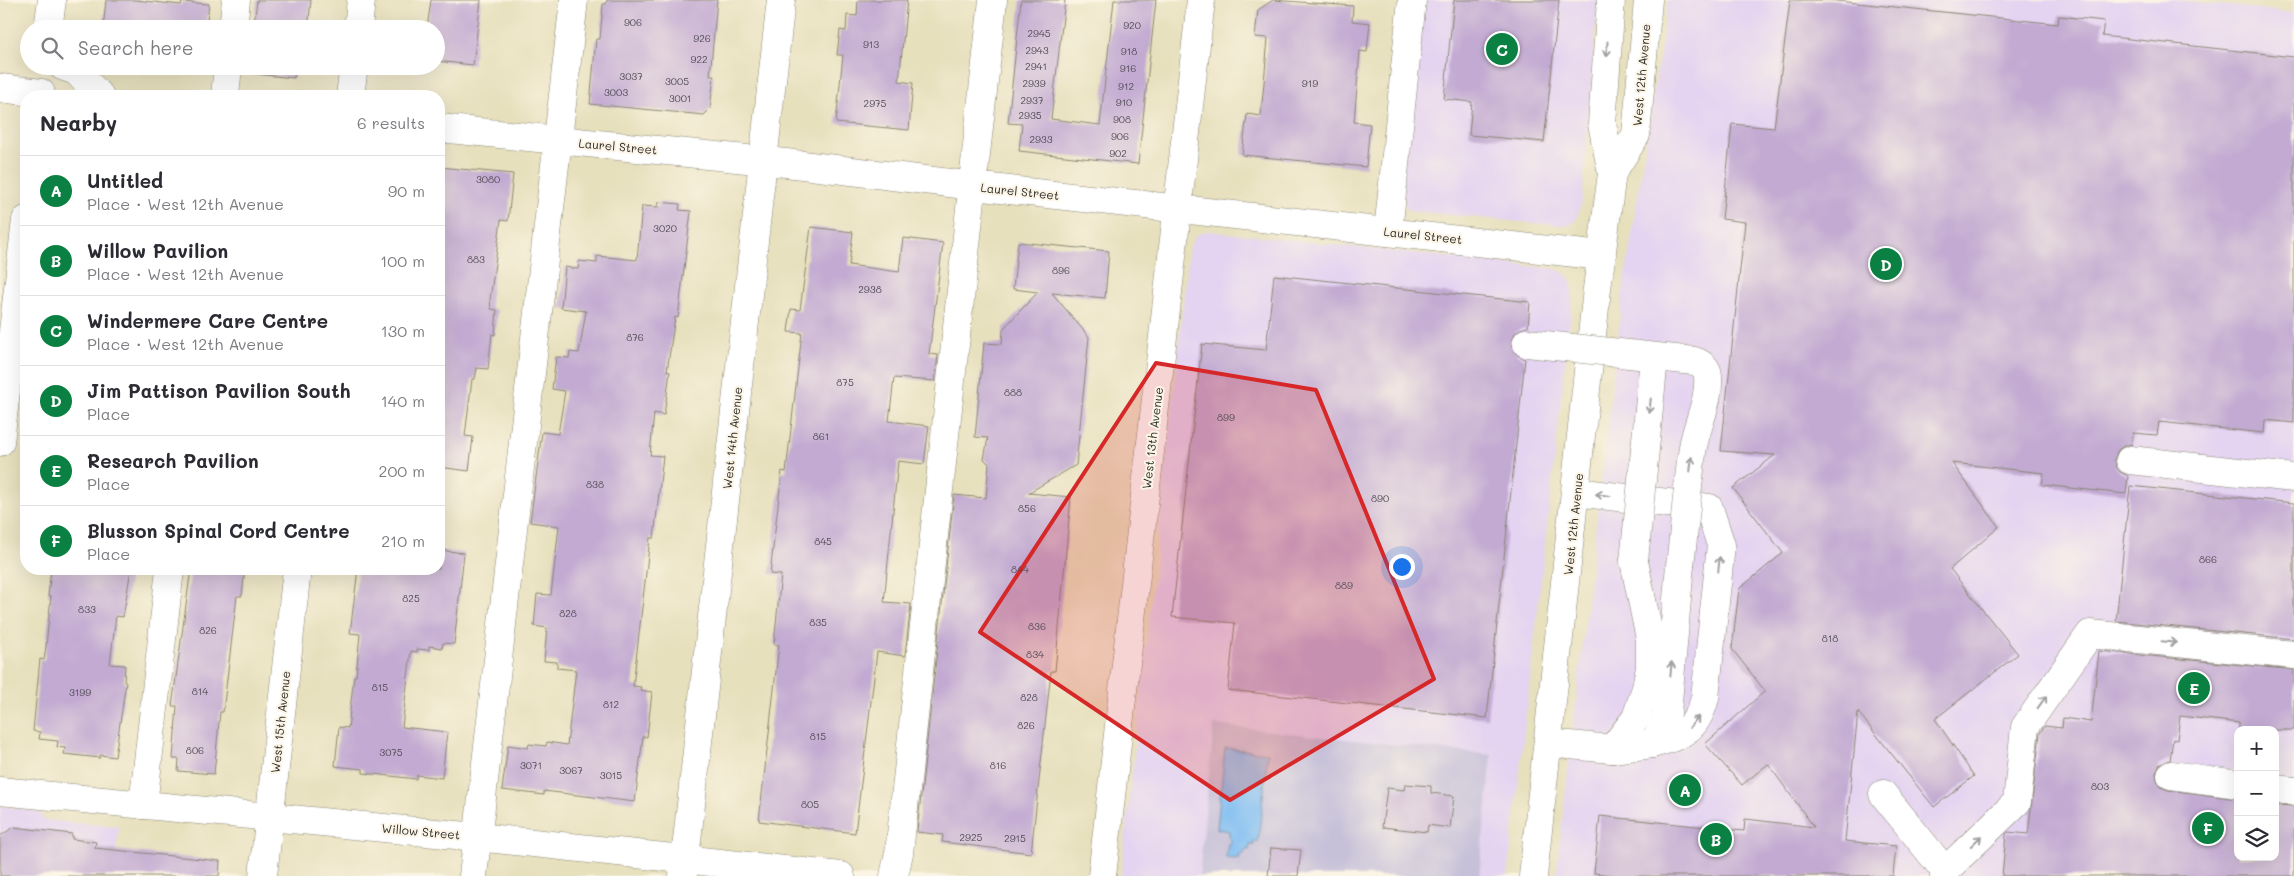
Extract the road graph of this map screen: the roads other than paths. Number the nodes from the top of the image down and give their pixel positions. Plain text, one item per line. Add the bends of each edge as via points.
1 (52, 0) edge
2 (236, 0) edge
3 (361, 0) edge
4 (574, 0) edge
5 (781, 0) edge
6 (994, 0) edge
7 (1201, 0) edge
8 (1412, 0) edge
9 (1611, 0) edge
10 (1648, 0) edge
11 (49, 20) edge
12 (234, 20) edge
13 (359, 20) edge
14 (80, 75) edge
15 (227, 75) edge
16 (353, 75) edge
17 (42, 85) edge
18 (0, 88) edge
19 (94, 90) edge
20 (226, 90) edge
21 (351, 90) edge
22 (445, 129) edge
23 (559, 141) junction
24 (763, 160) junction
25 (1612, 172) junction
26 (974, 186) junction
27 (1178, 209) junction
28 (1388, 232) junction
29 (20, 244) edge
30 (1602, 256) junction
31 (9, 288) edge
32 (1527, 343) dead end
33 (1654, 358) junction
34 (0, 442) edge
35 (2130, 460) dead end
36 (2294, 478) edge
37 (1576, 492) junction
38 (169, 575) edge
39 (296, 575) edge
40 (1640, 594) junction
41 (1677, 596) junction
42 (2294, 655) edge
43 (1548, 743) junction
44 (1652, 744) junction
45 (1612, 749) junction
46 (2172, 775) dead end
47 (2234, 783) edge
48 (2279, 789) edge
49 (0, 791) edge
50 (2294, 791) edge
51 (1883, 794) dead end
52 (143, 806) junction
53 (269, 818) junction
54 (477, 836) junction
55 (684, 867) edge
56 (1944, 874) edge
57 (263, 876) edge
58 (473, 876) edge
59 (841, 876) edge
60 (894, 876) edge
61 (1102, 876) edge
62 (1533, 876) edge

1 - 11 street
2 - 12 street
3 - 13 street
4 - 23 street
5 - 24 street, West 14th Avenue
6 - 26 street
7 - 27 street, West 13th Avenue
8 - 28 street
9 -> 25 street, West 12th Avenue via 1602,124
10 - 25 street, West 12th Avenue via 1636,135
14 - 19 street
15 - 20 street
16 - 21 street
17 - 18 street
22 - 23 street, Laurel Street
23 - 24 street, Laurel Street
23 - 54 street
24 - 26 street, Laurel Street
24 - 55 street, West 14th Avenue
25 - 30 street, West 12th Avenue
26 - 27 street, Laurel Street
26 - 60 street
27 - 28 street, Laurel Street
27 - 61 street, West 13th Avenue
28 - 30 street, Laurel Street
29 - 31 street
30 - 37 street, West 12th Avenue
31 - 34 street
32 - 33 street, bridge
33 -> 40 street, bridge via 1634,560
41 -> 33 street, bridge via 1693,446 1706,399 1708,374 1699,362
35 - 36 street
37 - 43 street, West 12th Avenue
44 -> 37 street via 1676,738 1701,712 1721,545 1709,508
38 - 52 street
39 - 53 street, West 15th Avenue
40 - 41 street
40 - 45 street via 1650,639 1648,674 1636,718
44 -> 41 street via 1667,713
56 -> 42 street via 2017,802 2024,727 2090,634
43 - 45 street
43 - 62 street, West 12th Avenue
44 - 45 street
46 - 47 street
48 - 50 street
49 - 52 street, Willow Street
51 - 56 street
52 - 53 street, Willow Street
53 - 54 street, Willow Street
53 - 57 street, West 15th Avenue
54 - 55 street, Willow Street
54 - 58 street
55 - 59 street, Willow Street

